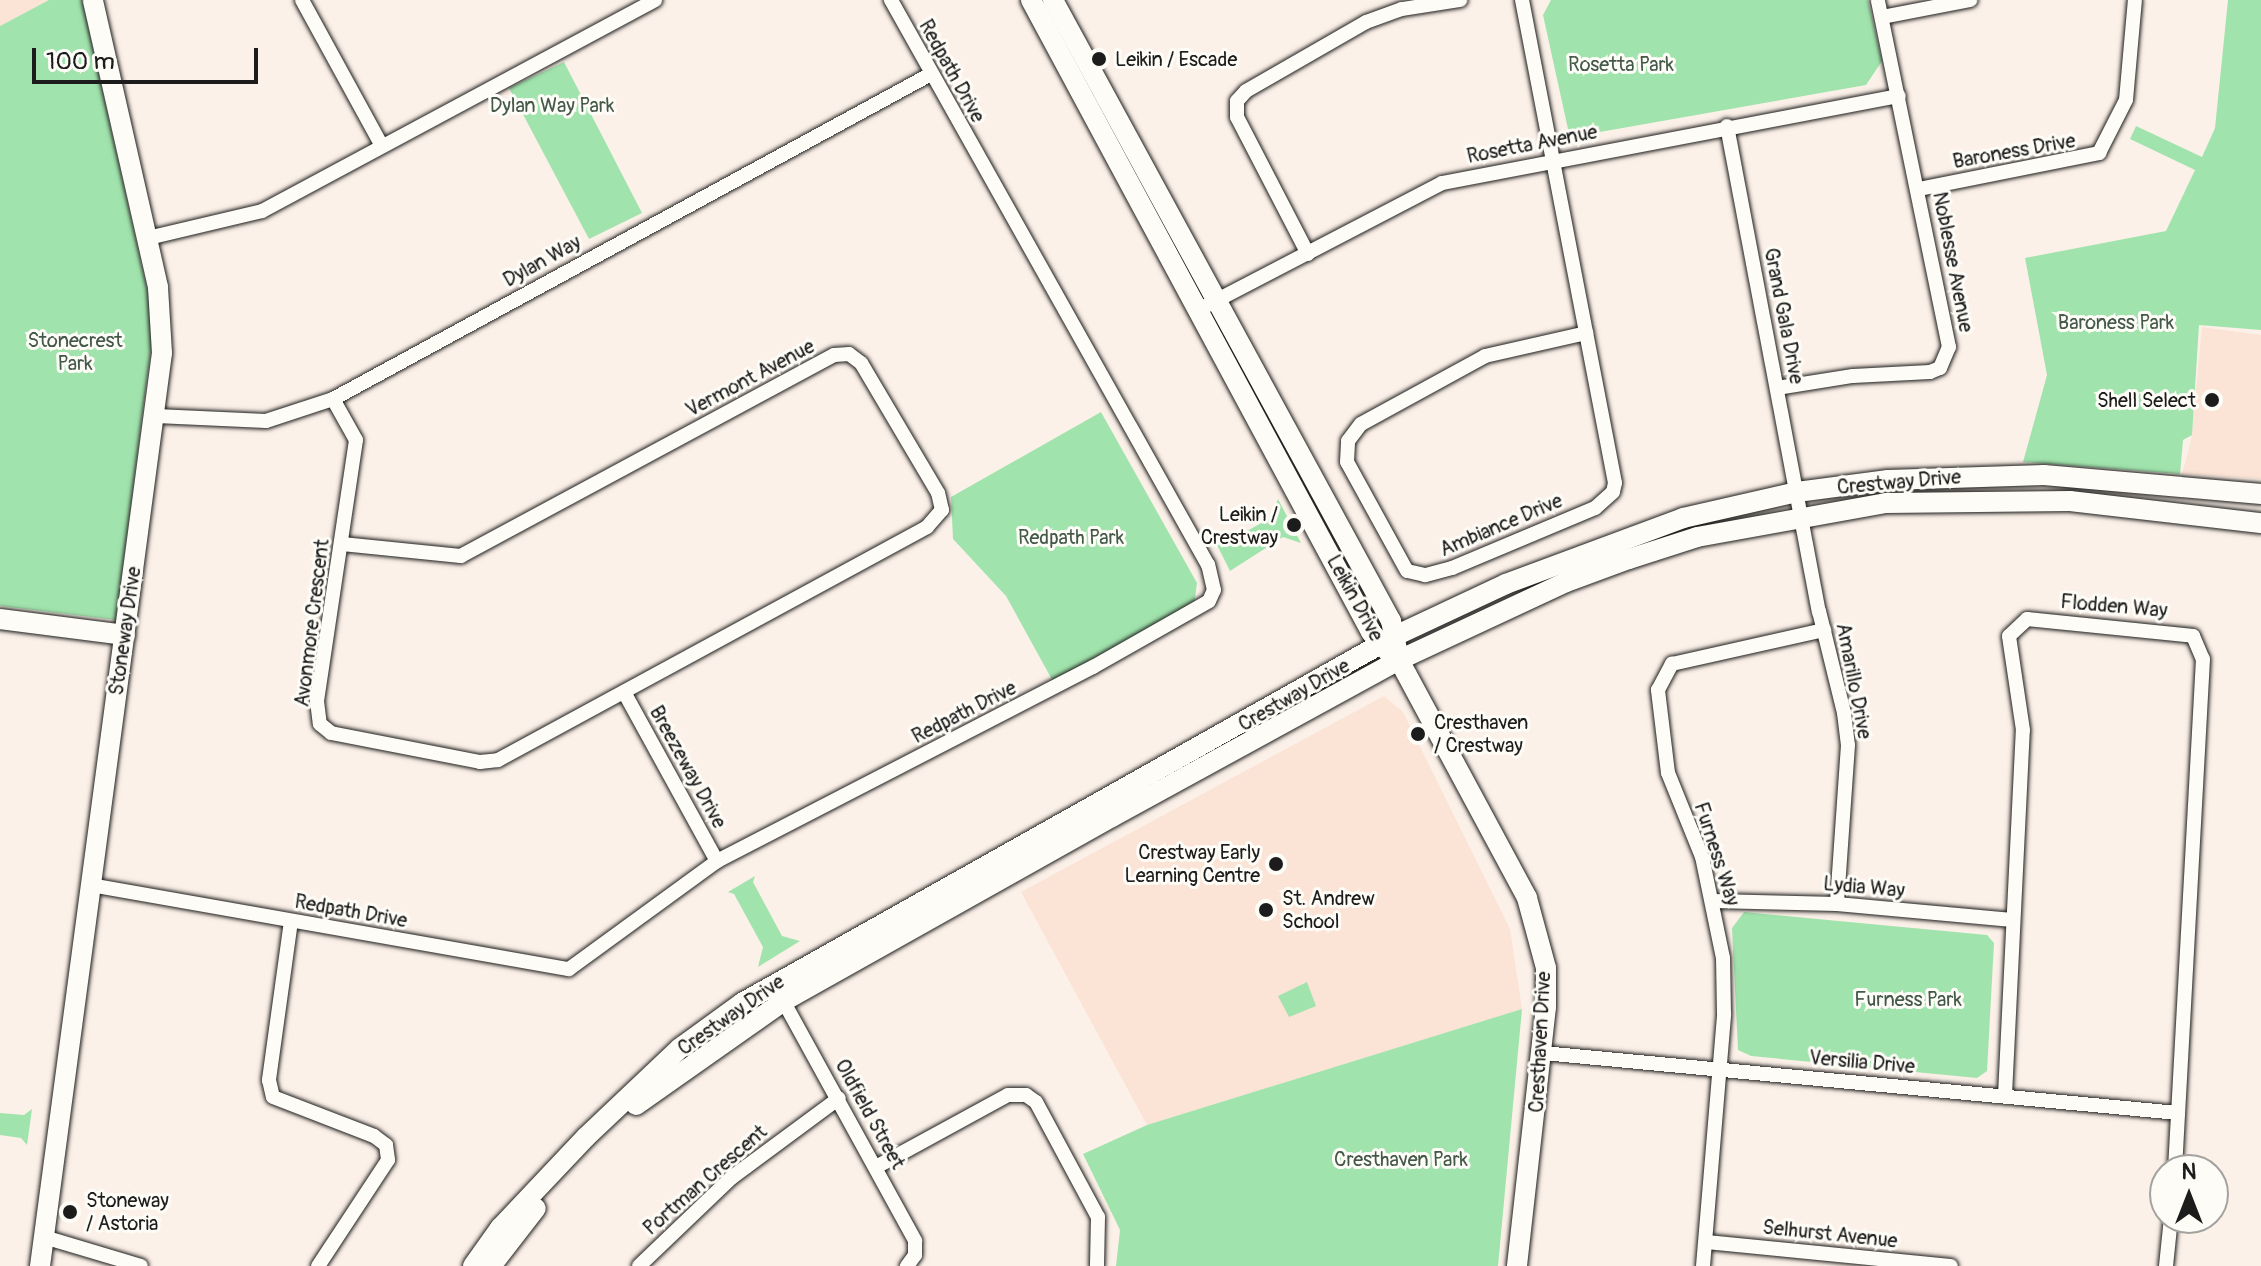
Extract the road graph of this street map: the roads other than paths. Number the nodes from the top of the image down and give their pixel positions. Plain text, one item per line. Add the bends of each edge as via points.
1 (93, 0) edge
2 (302, 0) edge
3 (655, 0) edge
4 (891, 0) edge
5 (1031, 0) edge
6 (1053, 0) edge
7 (1460, 0) edge
8 (1522, 0) edge
9 (1878, 0) edge
10 (1970, 0) edge
11 (2135, 0) edge
12 (1882, 17) junction
13 (931, 74) junction
14 (1899, 96) junction
15 (1727, 126) junction
16 (382, 146) junction
17 (1554, 160) junction
18 (1919, 189) junction
19 (148, 238) junction
20 (1308, 254) junction
21 (1207, 305) junction
22 (1586, 333) junction
23 (1777, 388) junction
24 (333, 399) junction
25 (156, 416) junction
26 (1797, 492) junction
27 (2261, 494) edge
28 (1802, 514) junction
29 (2261, 523) edge
30 (342, 544) junction
31 (0, 619) edge
32 (1824, 630) junction
33 (125, 635) junction
34 (1388, 640) junction
35 (1399, 660) junction
36 (624, 692) junction
37 (717, 861) junction
38 (91, 885) junction
39 (1714, 901) junction
40 (1837, 904) junction
41 (2012, 920) junction
42 (291, 921) junction
43 (779, 992) junction
44 (1543, 1053) junction
45 (1720, 1069) junction
46 (2005, 1095) junction
47 (839, 1098) junction
48 (2178, 1113) junction
49 (2176, 1154) edge
50 (876, 1167) junction
51 (2169, 1234) edge
52 (44, 1237) junction
53 (1706, 1242) junction
54 (40, 1266) edge
55 (141, 1266) edge
56 (318, 1266) edge
57 (473, 1266) edge
58 (491, 1266) edge
59 (639, 1266) edge
60 (907, 1266) edge
61 (1097, 1266) edge
62 (1517, 1266) edge
63 (1703, 1266) edge
64 (1951, 1266) edge
65 (2166, 1266) edge

1 - 19 street, Stoneway Drive
2 - 16 street
3 - 16 street
4 - 13 street, Redpath Drive
5 - 21 street, Leikin Drive
6 - 21 street, Leikin Drive
7 - 20 street via 1402,9 1366,22 1237,101 1237,117
8 - 17 street, Ambiance Drive
9 - 12 street, Noblesse Avenue
10 - 12 street
11 - 18 street, Baroness Drive via 2126,100 2099,153
12 - 14 street, Noblesse Avenue
13 - 24 street, Dylan Way
13 - 37 street, Redpath Drive via 1208,565 1214,590 1199,611
14 - 15 street, Rosetta Avenue
14 - 18 street, Noblesse Avenue
15 - 17 street, Rosetta Avenue
15 - 23 street, Grand Gala Drive
16 - 19 street via 262,211
17 - 20 street, Rosetta Avenue via 1442,183
17 - 22 street, Ambiance Drive
18 - 23 street, Noblesse Avenue via 1949,347 1940,368
19 - 25 street, Stoneway Drive via 162,321
20 - 21 street, Rosetta Avenue
21 - 34 street, Leikin Drive
22 - 22 street, Ambiance Drive via 1485,356 1361,424 1347,462 1407,571 1434,575 1607,501 1615,483
23 - 26 street, Grand Gala Drive
24 - 25 street, Dylan Way via 266,421
24 - 30 street, Avonmore Crescent via 356,440
25 - 33 street, Stoneway Drive
26 - 27 street, Crestway Drive via 1888,480 2044,475
26 - 28 street, Grand Gala Drive
26 - 34 street, Crestway Drive via 1683,518 1585,550
28 - 29 street, Crestway Drive via 1886,503 2008,499
28 - 32 street, Amarillo Drive
28 - 35 street, Crestway Drive via 1697,537 1578,577
30 - 36 street, Avonmore Crescent via 317,701 320,724 331,733 480,762 498,760
30 - 36 street, Vermont Avenue via 461,556 834,355 849,354 861,363 938,493 942,510 927,527
31 - 33 street
32 - 39 street, Furness Way via 1672,664 1661,677 1668,773
32 - 40 street, Amarillo Drive via 1848,745
33 - 38 street, Stoneway Drive
34 - 35 street, Leikin Drive
34 - 43 street, Crestway Drive
35 - 43 street, Crestway Drive
35 - 44 street, Cresthaven Drive via 1527,898 1546,968
36 - 37 street, Breezeway Drive
37 - 42 street, Redpath Drive via 569,969
38 - 42 street, Redpath Drive
38 - 52 street, Stoneway Drive
39 - 40 street, Lydia Way
39 - 45 street, Furness Way via 1723,958
40 - 41 street, Lydia Way
41 - 46 street, Flodden Way
41 - 48 street, Flodden Way via 2023,730 2009,644 2012,629 2027,619 2193,636 2203,659
42 - 56 street via 269,1080 273,1097 374,1136 386,1145 388,1160
43 - 47 street, Oldfield Street
43 - 57 street, Crestway Drive via 703,1030 648,1077 548,1174
43 - 58 street, Crestway Drive via 633,1106 567,1173
44 - 45 street, Versilia Drive
44 - 62 street, Cresthaven Drive
45 - 46 street, Versilia Drive
45 - 53 street, Furness Way
46 - 48 street, Versilia Drive
47 - 50 street, Oldfield Street
47 - 59 street, Portman Crescent via 731,1178
48 - 49 street, Flodden Way
50 - 60 street, Oldfield Street via 915,1241 915,1255
50 - 61 street via 1008,1095 1026,1095 1036,1102 1098,1217
51 - 65 street
52 - 54 street, Stoneway Drive
52 - 55 street
53 - 63 street, Furness Way
53 - 64 street, Selhurst Avenue

